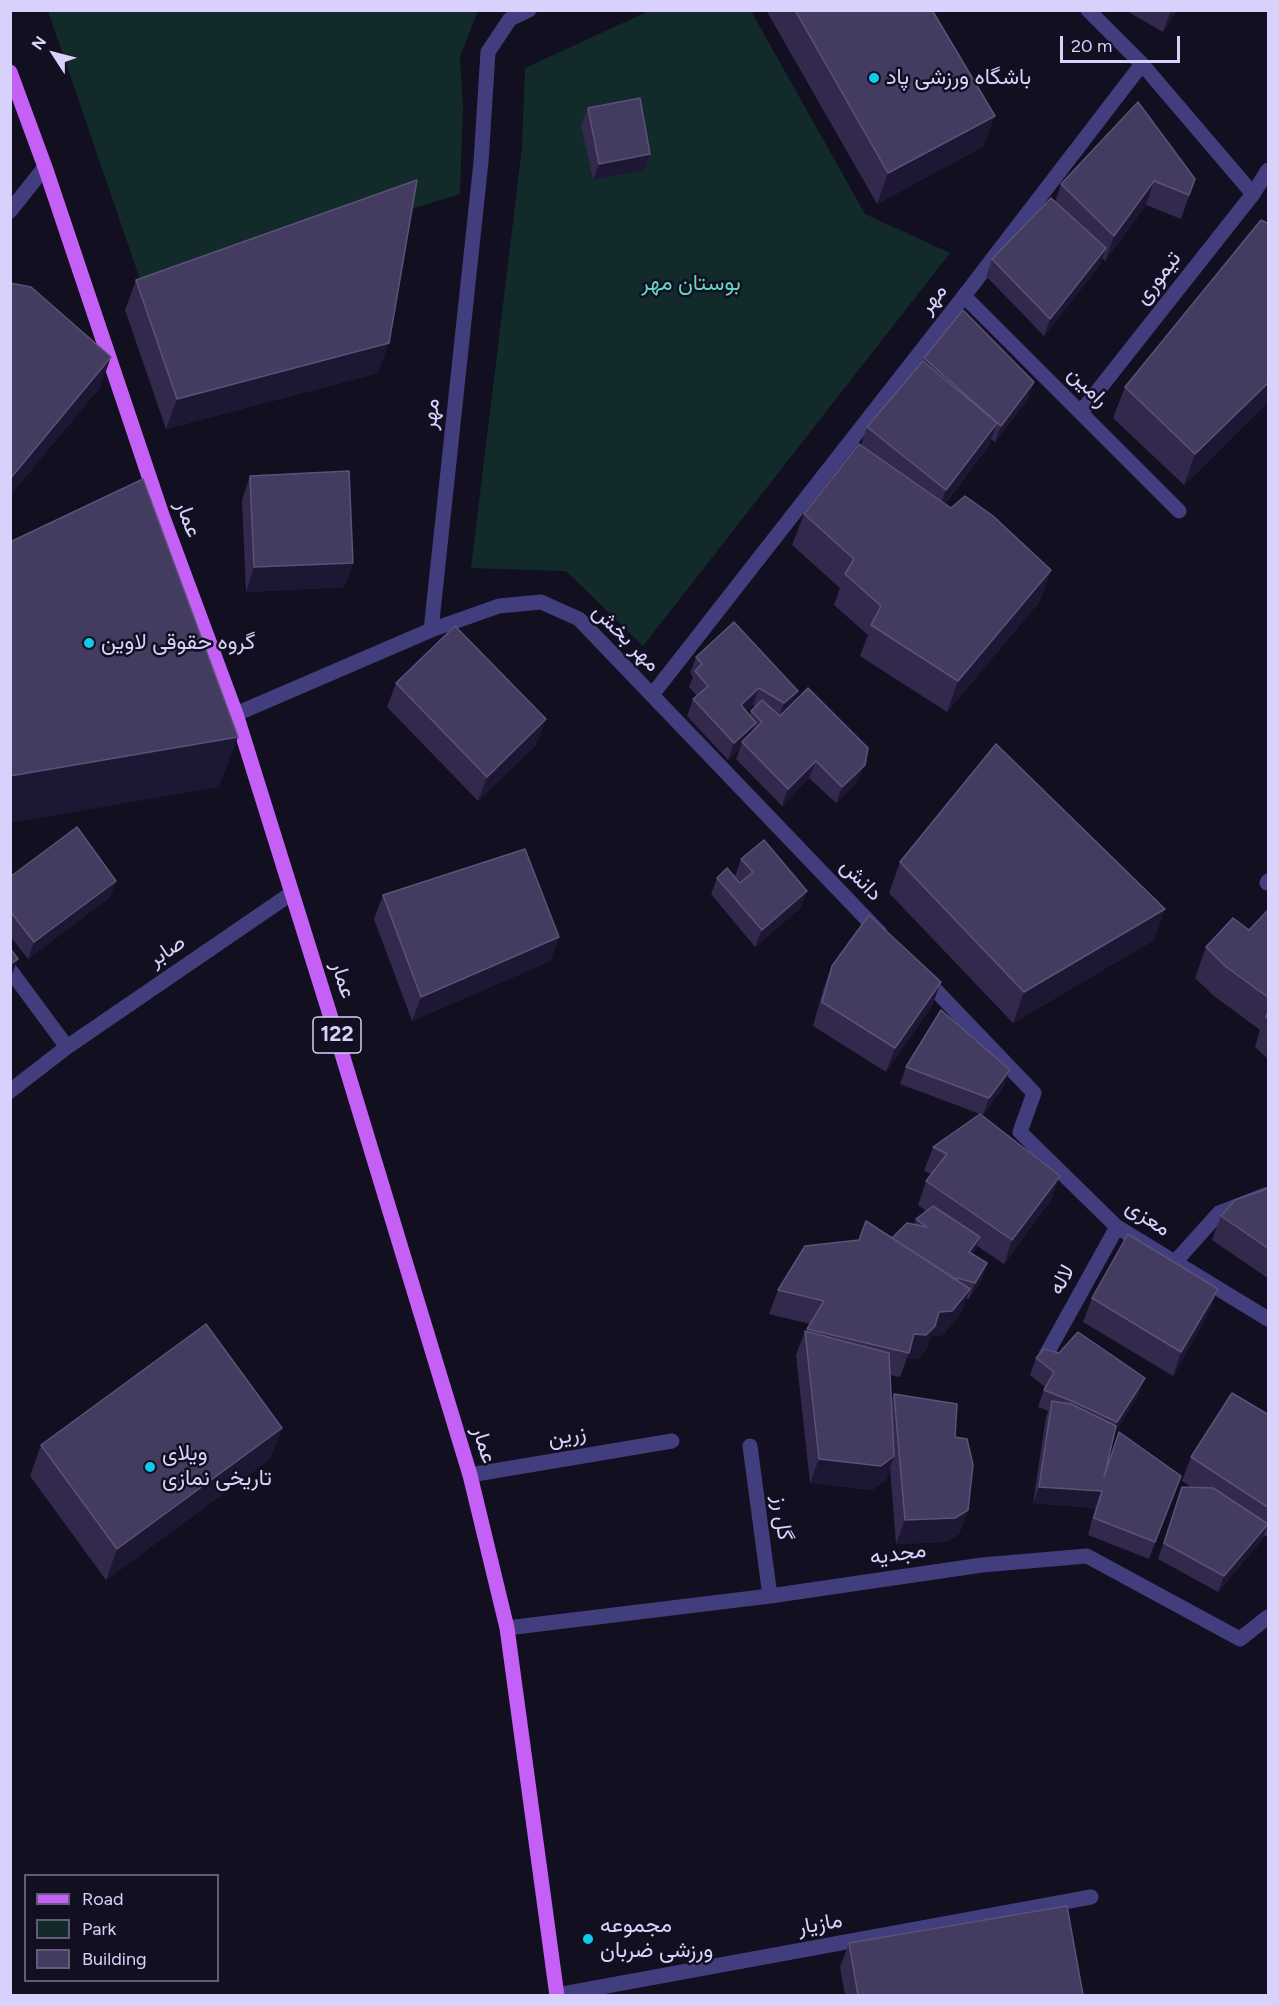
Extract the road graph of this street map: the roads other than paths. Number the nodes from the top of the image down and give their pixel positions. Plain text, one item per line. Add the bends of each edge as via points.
1 (529, 10) edge
2 (1088, 10) edge
3 (1143, 64) junction
4 (10, 72) edge
5 (45, 167) junction
6 (1269, 170) edge
7 (1253, 194) junction
8 (10, 211) edge
9 (964, 296) junction
10 (1081, 412) junction
11 (1179, 511) dead end
12 (431, 630) junction
13 (652, 695) junction
14 (236, 714) junction
15 (292, 893) junction
16 (892, 946) edge
17 (10, 970) edge
18 (917, 972) edge
19 (67, 1047) junction
20 (10, 1091) edge
21 (1269, 1194) edge
22 (1117, 1227) junction
23 (1175, 1262) junction
24 (1269, 1319) edge
25 (1046, 1355) edge
26 (672, 1441) dead end
27 (750, 1446) dead end
28 (470, 1475) junction
29 (770, 1596) junction
30 (1269, 1617) edge
31 (507, 1628) junction
32 (1091, 1897) dead end
33 (557, 1995) edge

1 - 12 street, مهر via 510,19 488,52 481,162
2 - 3 street
3 - 7 street
3 - 9 street, مهر
4 - 5 main road, عمار / 122
5 - 8 street
5 - 14 main road, عمار / 122 via 161,512
6 - 7 street, تیموری
7 - 10 street, تیموری
9 - 10 street, رامین
9 - 13 street, مهر
10 - 11 street, رامین
12 - 13 street, مهر بخش via 499,606 541,602 579,619
12 - 14 street
13 - 16 street, دانش
14 - 15 main road, عمار / 122
15 - 19 street, صابر
15 - 28 main road, عمار / 122
17 - 19 street
18 - 22 street, معزی via 1034,1093 1020,1132
19 - 20 street, صابر
21 - 23 street via 1219,1213
22 - 23 street, معزی
22 - 25 street, لاله
23 - 24 street, معزی
26 - 28 street, زرین
27 - 29 street, گل رز
28 - 31 main road, عمار / 122
29 - 30 street, مجدیه via 982,1565 1087,1556 1240,1639
29 - 31 street, مجدیه
31 - 33 main road, عمار / 122
32 - 33 street, مازیار

